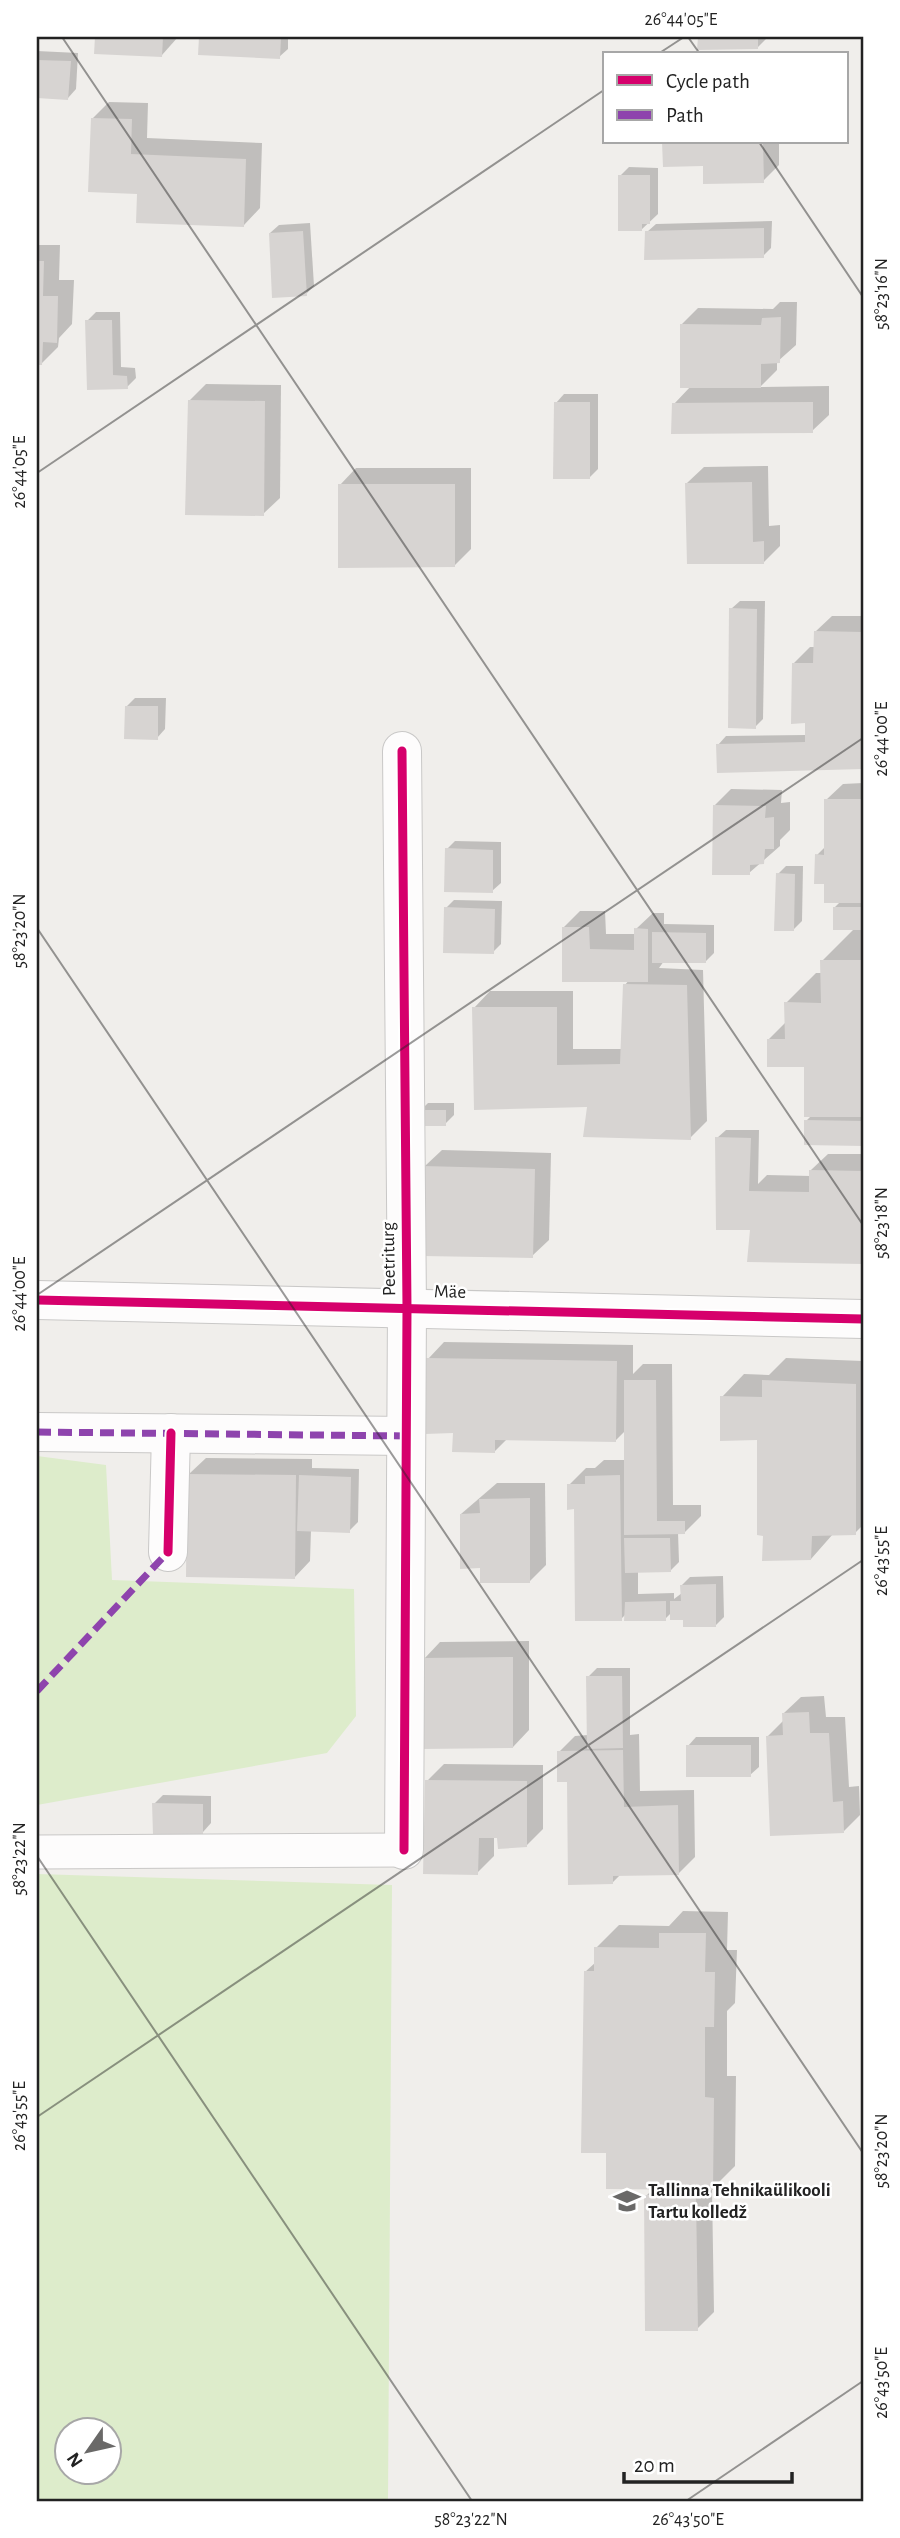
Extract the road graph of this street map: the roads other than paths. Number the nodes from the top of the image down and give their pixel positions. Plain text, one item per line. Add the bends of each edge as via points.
1 (402, 751) dead end
2 (37, 1300) edge
3 (407, 1308) junction
4 (863, 1318) edge
5 (37, 1432) edge
6 (171, 1433) junction
7 (406, 1436) junction
8 (168, 1552) dead end
9 (404, 1850) joint
10 (37, 1852) edge

1 - 3 street, Peetriturg
2 - 3 street, Mäe
3 - 4 street, Mäe
3 - 7 street, Peetriturg
5 - 6 street
6 - 7 street
6 - 8 street
7 - 9 street, Peetriturg
9 - 10 lane

